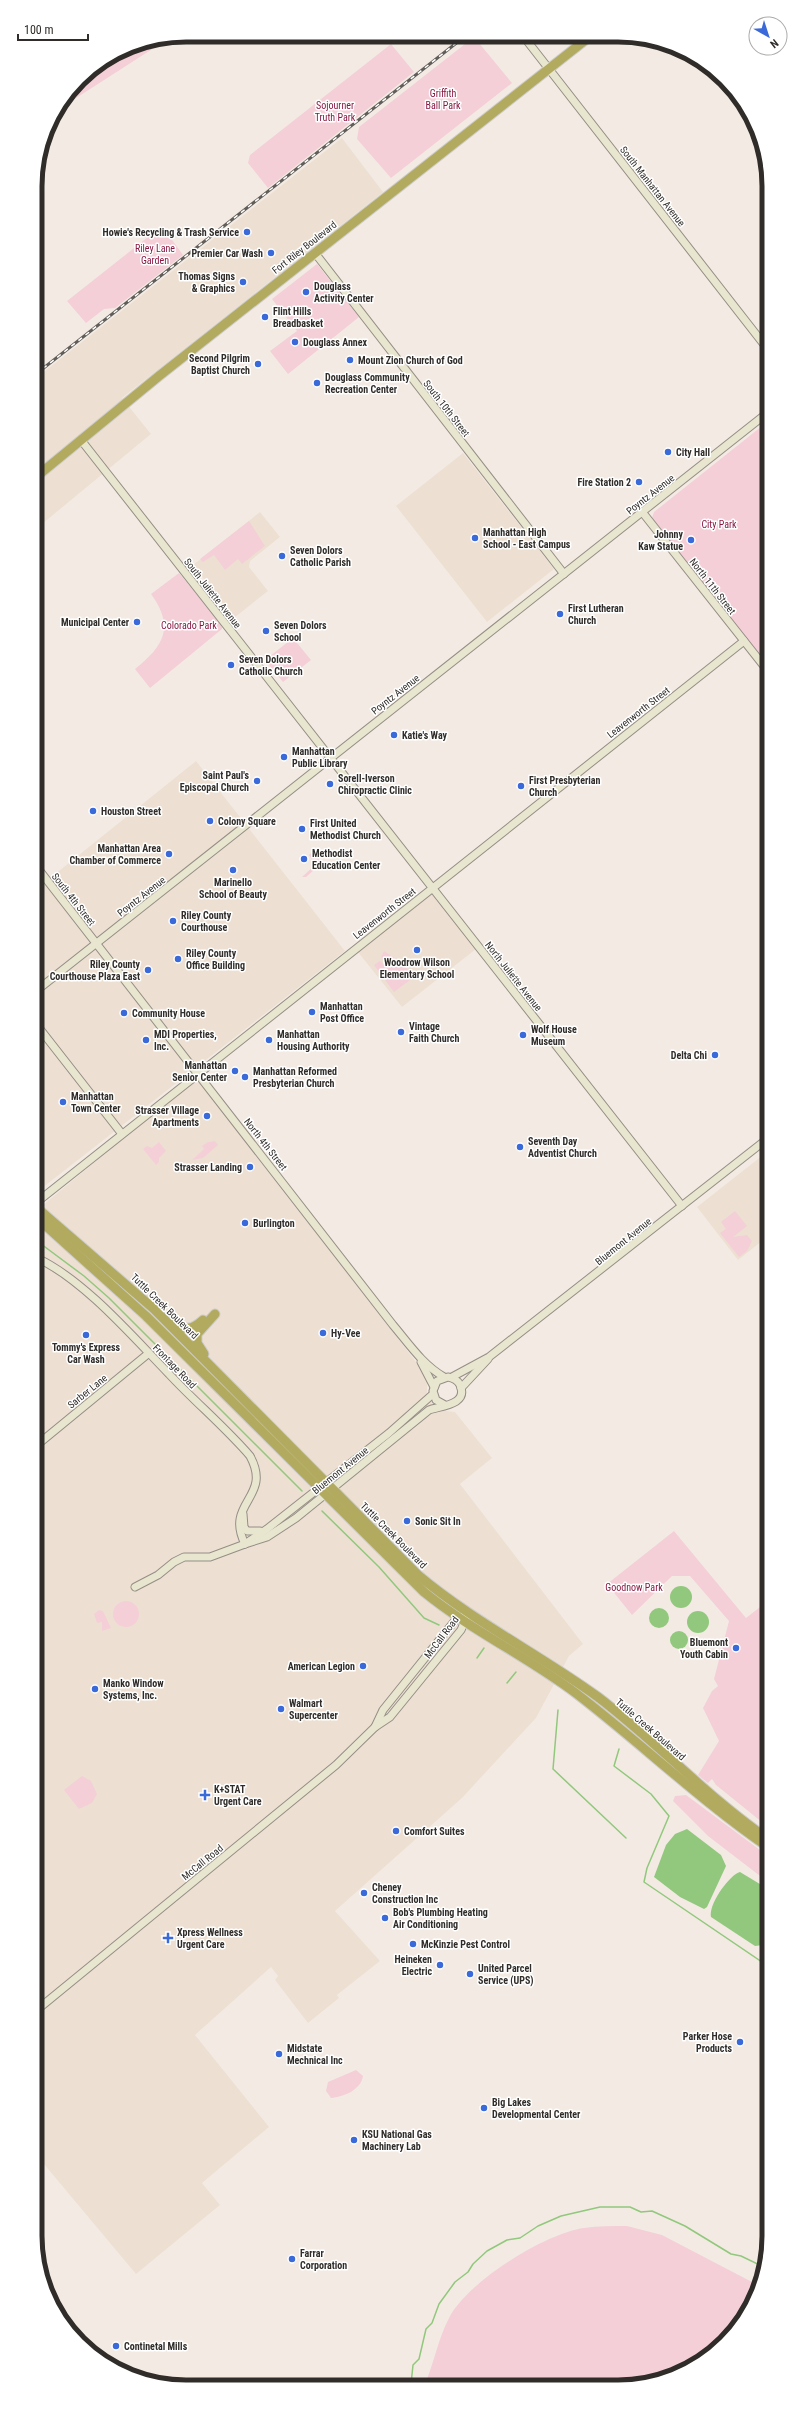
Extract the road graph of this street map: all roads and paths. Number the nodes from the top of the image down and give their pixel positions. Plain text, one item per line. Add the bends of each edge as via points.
1 (528, 42) edge
2 (583, 42) edge
3 (548, 69) junction
4 (315, 253) junction
5 (762, 342) edge
6 (762, 417) edge
7 (81, 440) junction
8 (42, 472) edge
9 (643, 512) junction
10 (564, 574) junction
11 (744, 641) junction
12 (762, 664) edge
13 (330, 759) junction
14 (42, 874) edge
15 (432, 888) junction
16 (97, 944) junction
17 (42, 986) edge
18 (42, 1032) edge
19 (197, 1073) junction
20 (122, 1134) junction
21 (762, 1143) edge
22 (42, 1198) edge
23 (682, 1206) junction
24 (42, 1212) edge
25 (42, 1222) edge
26 (42, 1261) edge
27 (154, 1309) junction
28 (149, 1353) junction
29 (418, 1356) junction
30 (489, 1357) junction
31 (448, 1377) junction
32 (461, 1388) junction
33 (434, 1390) junction
34 (240, 1395) junction
35 (445, 1405) junction
36 (42, 1441) edge
37 (322, 1485) junction
38 (332, 1489) junction
39 (325, 1495) junction
40 (242, 1509) junction
41 (267, 1529) junction
42 (245, 1544) junction
43 (135, 1586) dead end
44 (468, 1614) junction
45 (457, 1618) junction
46 (465, 1624) junction
47 (430, 1652) junction
48 (416, 1671) junction
49 (420, 1680) junction
50 (598, 1687) dead end
51 (408, 1697) junction
52 (599, 1698) junction
53 (375, 1727) junction
54 (620, 1731) junction
55 (762, 1834) edge
56 (762, 1843) edge
57 (42, 2006) edge

1 - 3 street, South Manhattan Avenue
2 - 3 highway, Fort Riley Boulevard
3 - 4 highway, Fort Riley Boulevard
3 - 5 street, South Manhattan Avenue
4 - 7 highway, Fort Riley Boulevard
4 - 10 street, South 10th Street
6 - 9 street, Poyntz Avenue
7 - 8 highway, Fort Riley Boulevard
7 - 13 street, South Juliette Avenue
9 - 10 street, Poyntz Avenue
9 - 11 street, North 11th Street
10 - 13 street, Poyntz Avenue
11 - 12 street, North 11th Street
11 - 15 street, Leavenworth Street
13 - 15 street, North Juliette Avenue
13 - 16 street, Poyntz Avenue
14 - 16 street, South 4th Street
15 - 19 street, Leavenworth Street
15 - 23 street, North Juliette Avenue
16 - 17 street, Poyntz Avenue
16 - 19 street, North 4th Street
18 - 20 street
19 - 20 street, Leavenworth Street
19 - 29 street, North 4th Street
20 - 22 street, Leavenworth Street
21 - 23 street, Bluemont Avenue
23 - 30 street, Bluemont Avenue
24 - 27 highway, Tuttle Creek Boulevard
25 - 37 highway, Tuttle Creek Boulevard via 146,1316
26 - 28 street, Frontage Road via 81,1287
27 - 34 highway, Tuttle Creek Boulevard
27 - 34 highway via 184,1329 192,1328 215,1314 197,1334 197,1342 200,1349
28 - 36 street, Sarber Lane
28 - 40 street, Frontage Road via 250,1456 256,1466 257,1484
29 - 31 street, North 4th Street via 432,1369
29 - 33 street, North 4th Street
30 - 31 street, Bluemont Avenue
30 - 32 street, Bluemont Avenue
31 - 32 street via 458,1382
31 - 33 street via 437,1381
32 - 35 street via 458,1400
33 - 35 street via 439,1402
33 - 37 street, Bluemont Avenue via 389,1433
34 - 37 highway, Tuttle Creek Boulevard
35 - 38 street, Bluemont Avenue via 429,1410
37 - 38 highway, Tuttle Creek Boulevard
37 - 39 highway, Tuttle Creek Boulevard
37 - 41 street, Bluemont Avenue
38 - 39 street, Bluemont Avenue
38 - 44 highway, Tuttle Creek Boulevard via 418,1574
39 - 42 street, Bluemont Avenue via 267,1537
39 - 45 highway, Tuttle Creek Boulevard via 408,1578
40 - 41 street via 243,1522 248,1531 252,1533
40 - 42 street via 238,1524
41 - 42 street, Bluemont Avenue
42 - 43 street, Bluemont Avenue via 210,1557 184,1557 158,1575
44 - 45 street, McCall Road
44 - 46 street, McCall Road
44 - 52 highway, Tuttle Creek Boulevard
45 - 46 highway, Tuttle Creek Boulevard
45 - 47 street, McCall Road
46 - 49 street, McCall Road
46 - 54 highway, Tuttle Creek Boulevard via 558,1681
47 - 48 street, McCall Road
47 - 49 street
48 - 51 street via 406,1689
48 - 53 street, McCall Road via 383,1710
49 - 51 street, McCall Road
50 - 52 highway
51 - 53 street, McCall Road via 390,1717
52 - 54 highway via 607,1715
52 - 55 highway, Tuttle Creek Boulevard via 727,1808
53 - 57 street, McCall Road via 336,1766
54 - 56 highway, Tuttle Creek Boulevard via 727,1818

